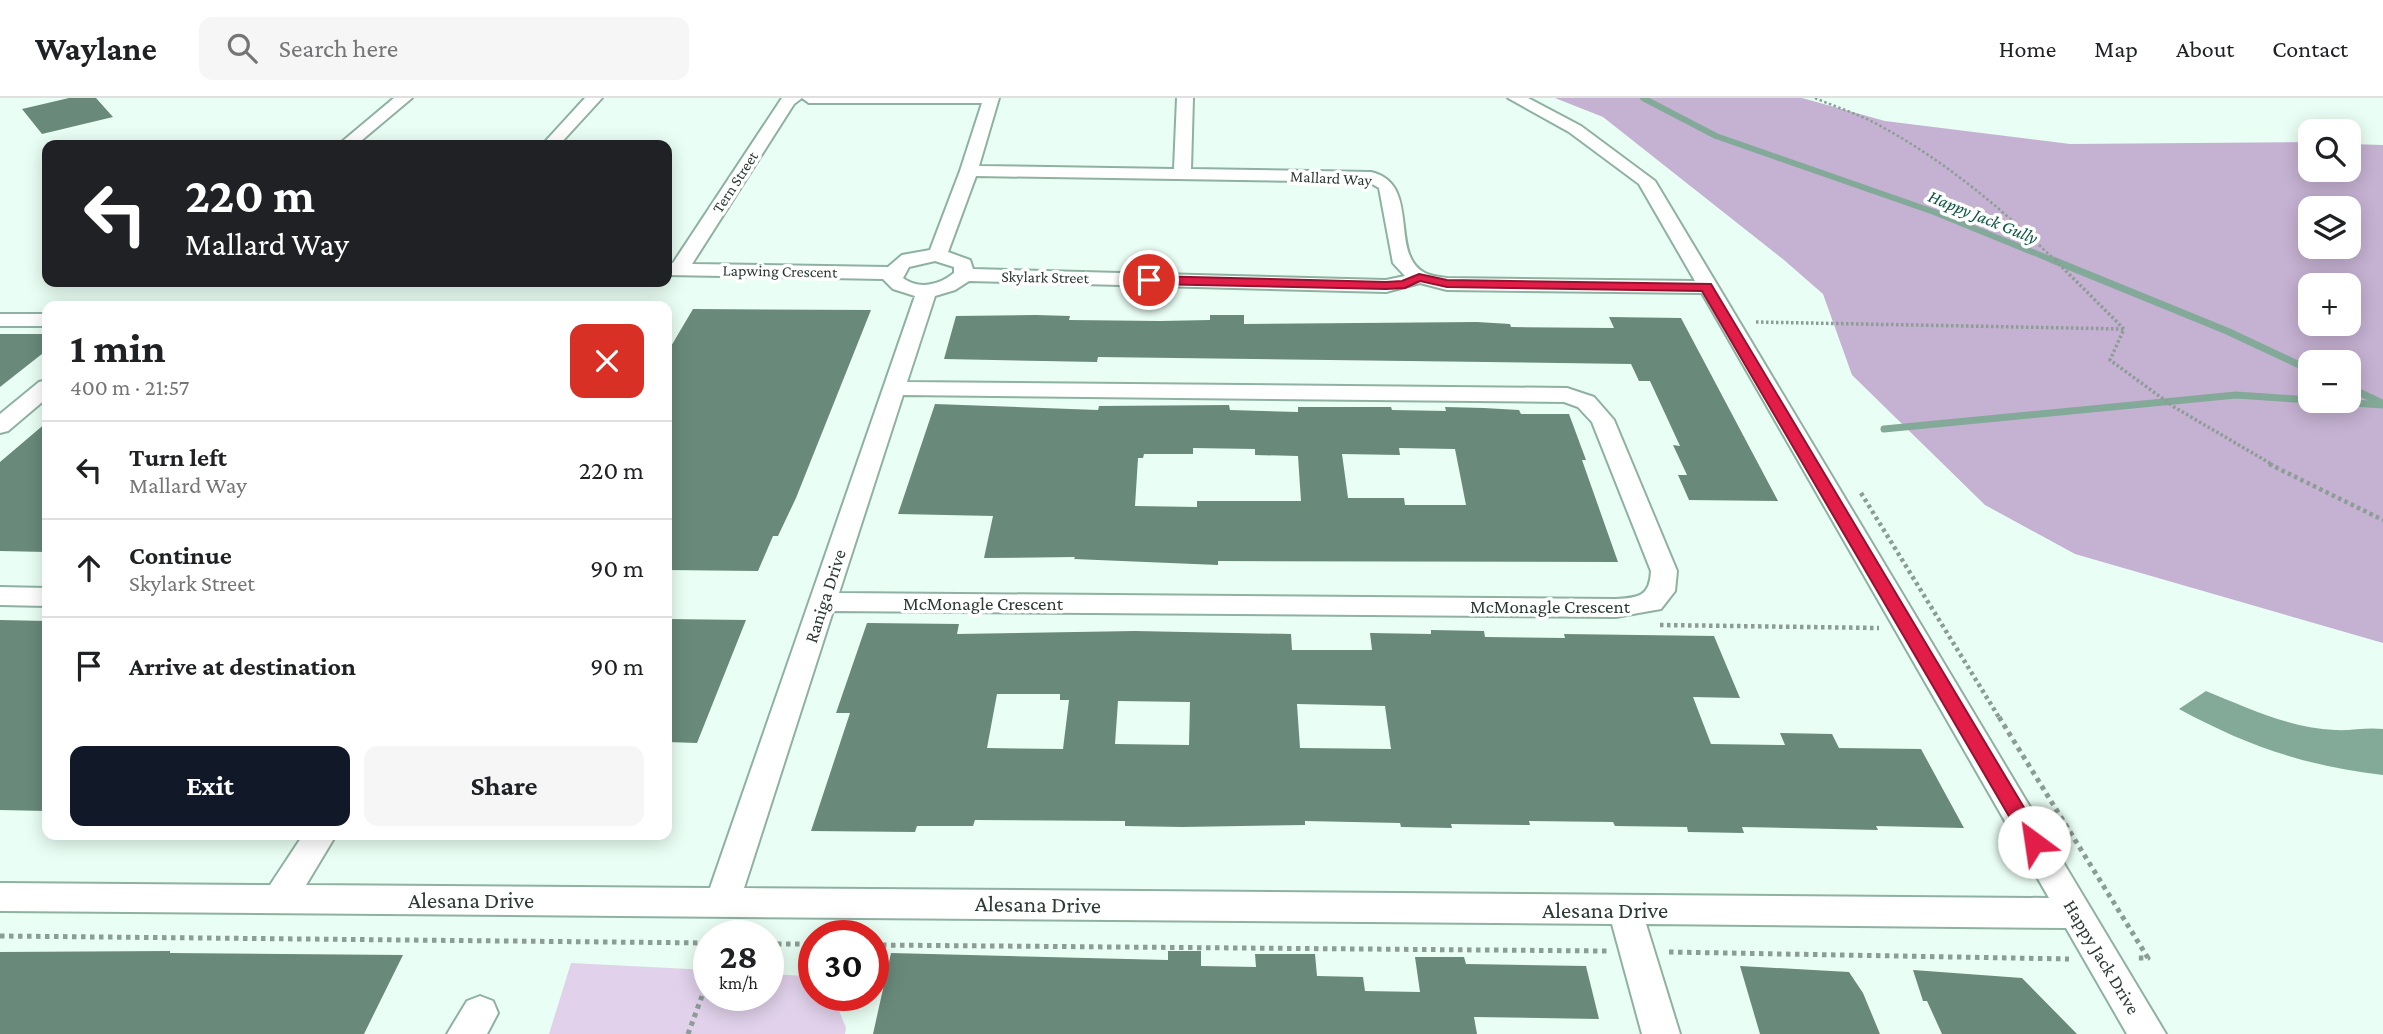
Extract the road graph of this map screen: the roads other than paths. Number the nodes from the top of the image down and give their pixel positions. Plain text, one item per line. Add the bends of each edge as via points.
1 (404, 98) edge
2 (594, 98) edge
3 (794, 98) edge
4 (809, 98) edge
5 (991, 98) edge
6 (1185, 98) edge
7 (1516, 98) edge
8 (352, 140) edge
9 (555, 140) edge
10 (969, 171) junction
11 (1182, 174) junction
12 (937, 255) junction
13 (673, 269) edge
14 (893, 273) junction
15 (964, 275) junction
16 (1419, 277) junction
17 (1706, 287) junction
18 (927, 290) junction
19 (0, 320) edge
20 (42, 320) edge
21 (893, 388) junction
22 (42, 391) edge
23 (0, 426) edge
24 (0, 596) edge
25 (42, 597) edge
26 (823, 602) junction
27 (317, 840) edge
28 (0, 897) edge
29 (279, 898) junction
30 (723, 901) junction
31 (1625, 910) junction
32 (2076, 913) junction
33 (1661, 1034) edge
34 (2147, 1034) edge

1 - 8 street
2 - 9 street
3 - 13 street, Tern Street
4 - 5 street
5 - 10 street
6 - 11 street
7 - 17 street, Happy Jack Drive via 1575,129 1646,181
10 - 11 street, Mallard Way
10 - 12 street
11 - 16 street, Mallard Way via 1380,180 1387,187 1403,264
12 - 14 street via 913,258
12 - 15 street via 957,260 966,270
13 - 14 street, Lapwing Crescent
14 - 18 street via 897,284
15 - 16 street, Skylark Street via 1386,286
15 - 18 street via 950,285
16 - 17 street via 1447,284
17 - 32 street, Happy Jack Drive via 1739,317
18 - 21 street, Raniga Drive
19 - 20 street
21 - 26 street, Raniga Drive
21 - 26 street, McMonagle Crescent via 1567,395 1586,402 1603,421 1664,571 1665,584 1651,603 1615,608
22 - 23 street
24 - 25 street
26 - 30 street, Raniga Drive
27 - 29 street
28 - 29 street, Alesana Drive
29 - 30 street, Alesana Drive
30 - 31 street, Alesana Drive
31 - 32 street, Alesana Drive
31 - 33 street
32 - 34 street, Happy Jack Drive

